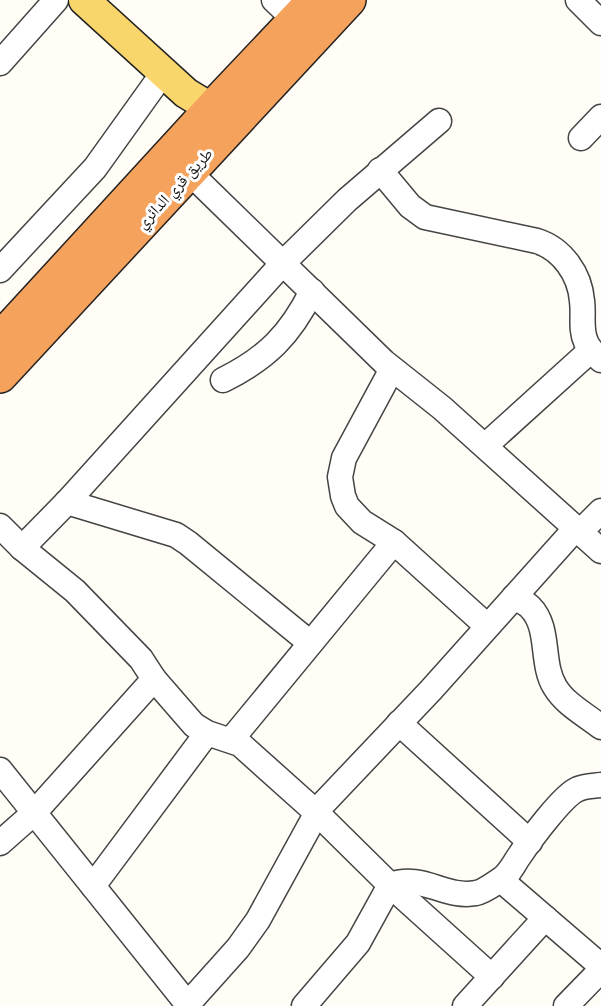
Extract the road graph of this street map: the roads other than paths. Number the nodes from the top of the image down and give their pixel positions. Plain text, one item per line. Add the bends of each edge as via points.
1 (56, 0) edge
2 (84, 0) edge
3 (349, 0) edge
4 (578, 0) edge
5 (294, 7) edge
6 (601, 22) edge
7 (0, 63) edge
8 (163, 73) junction
9 (222, 116) junction
10 (601, 117) edge
11 (439, 121) dead end
12 (581, 138) dead end
13 (380, 170) junction
14 (189, 172) junction
15 (283, 263) junction
16 (0, 270) edge
17 (312, 291) junction
18 (0, 339) edge
19 (595, 355) edge
20 (392, 369) junction
21 (0, 376) edge
22 (223, 380) dead end
23 (485, 446) junction
24 (67, 502) junction
25 (601, 511) edge
26 (0, 526) edge
27 (578, 530) junction
28 (394, 542) junction
29 (22, 548) junction
30 (601, 551) edge
31 (514, 597) junction
32 (488, 626) junction
33 (309, 642) junction
34 (154, 679) junction
35 (399, 723) junction
36 (601, 727) edge
37 (207, 733) junction
38 (231, 740) junction
39 (0, 770) edge
40 (601, 785) edge
41 (34, 813) junction
42 (317, 813) junction
43 (530, 842) junction
44 (0, 843) edge
45 (501, 880) junction
46 (390, 885) junction
47 (93, 886) junction
48 (545, 918) junction
49 (601, 968) edge
50 (492, 976) junction
51 (188, 1005) edge
52 (304, 1006) edge
53 (465, 1006) edge
54 (566, 1006) edge

1 - 7 street
2 - 8 main road
3 - 9 highway, طريق قري الدائري
4 - 6 street
5 - 9 highway, طريق قري الدائري
8 - 9 main road
8 - 16 street via 94,168
9 - 14 highway, طريق قري الدائري
9 - 18 highway, طريق قري الدائري
10 - 12 street
11 - 13 street
13 - 15 street
13 - 19 street via 410,206 425,217 537,241 558,252 580,287 583,332
14 - 15 street
14 - 21 highway, طريق قري الدائري
15 - 17 street
15 - 24 street
17 - 20 street
17 - 22 street via 285,336 246,369
19 - 23 street
20 - 23 street
20 - 28 street via 344,458 340,477 343,496 354,514
23 - 27 street
24 - 29 street
24 - 33 street via 176,535
25 - 27 street
26 - 29 street
27 - 30 street
27 - 31 street
28 - 32 street
28 - 33 street
29 - 34 street via 75,591 141,659
31 - 32 street
31 - 36 street via 530,607 539,622 548,672 555,687
32 - 35 street
33 - 38 street
34 - 37 street via 194,725
34 - 41 street
35 - 42 street
35 - 43 street
37 - 38 street
37 - 47 street
38 - 42 street
39 - 41 street
40 - 43 street via 578,789 567,797
41 - 44 street
41 - 47 street
42 - 46 street
42 - 51 street via 258,920
43 - 45 street
45 - 46 street via 476,893 453,892 416,880
45 - 48 street
46 - 50 street
46 - 52 street via 358,943
47 - 51 street
48 - 49 street
48 - 50 street
49 - 54 street
50 - 53 street

